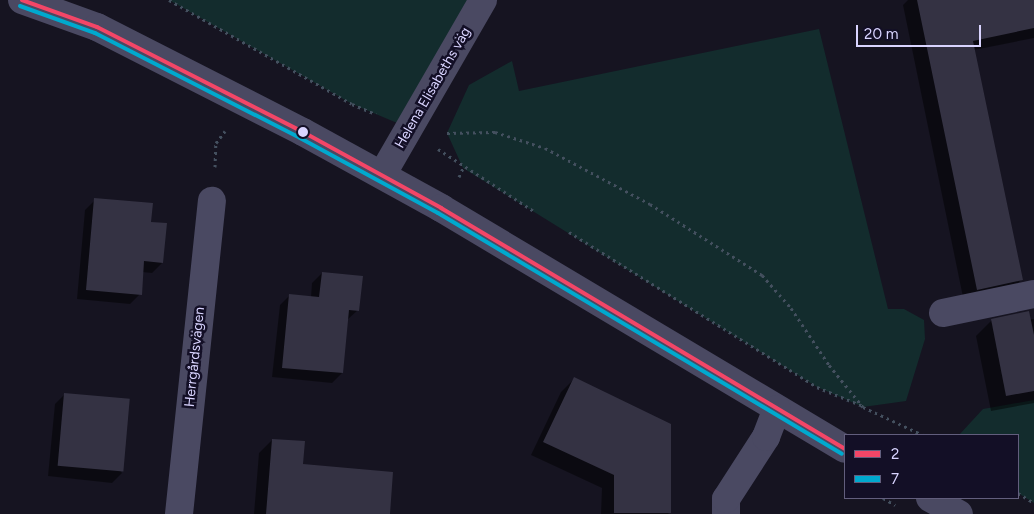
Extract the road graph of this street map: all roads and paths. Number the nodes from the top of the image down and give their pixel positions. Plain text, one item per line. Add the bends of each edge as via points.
1 (22, 0) edge
2 (169, 0) edge
3 (483, 0) edge
4 (230, 123) dead end
5 (409, 128) junction
6 (382, 175) junction
7 (212, 201) joint
8 (534, 211) dead end
9 (568, 232) dead end
10 (1034, 294) edge
11 (943, 313) dead end
12 (863, 406) junction
13 (777, 409) junction
14 (921, 434) edge
15 (844, 448) edge
16 (1019, 494) edge
17 (932, 499) edge
18 (1034, 503) edge
19 (179, 514) edge
20 (726, 514) edge
21 (959, 514) edge

1 - 6 street via 97,27
2 - 5 path via 352,104
3 - 5 street, Helena Elisabeths väg
4 - 7 path via 216,143
5 - 6 street, Helena Elisabeths väg
5 - 8 path via 463,168
5 - 12 path via 447,133 495,132 545,148 650,204 762,275 791,308 829,365
6 - 13 street
7 - 19 street, Herrgårdsvägen
9 - 12 path via 817,387
10 - 11 street
12 - 14 path
13 - 15 street
13 - 20 street via 766,437 726,499
16 - 18 path
17 - 21 street

